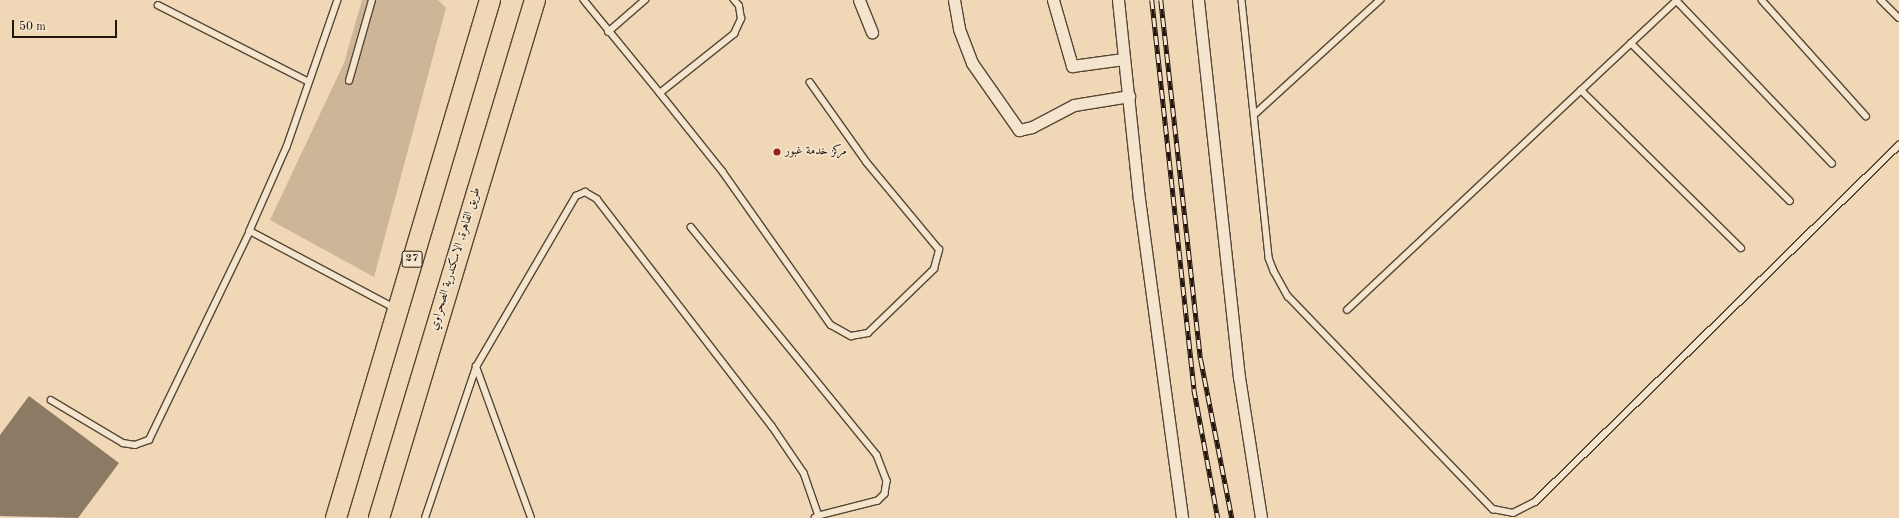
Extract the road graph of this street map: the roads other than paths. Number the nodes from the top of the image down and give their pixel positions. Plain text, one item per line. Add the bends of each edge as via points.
1 (338, 0) edge
2 (372, 0) edge
3 (474, 0) edge
4 (490, 0) edge
5 (534, 0) edge
6 (550, 0) edge
7 (584, 0) edge
8 (645, 0) edge
9 (734, 0) edge
10 (859, 0) edge
11 (954, 0) edge
12 (1053, 0) edge
13 (1118, 0) edge
14 (1198, 0) edge
15 (1242, 0) edge
16 (1380, 0) edge
17 (1677, 0) edge
18 (1762, 0) edge
19 (1881, 0) edge
20 (158, 5) dead end
21 (1899, 18) edge
22 (526, 23) junction
23 (478, 32) junction
24 (608, 32) junction
25 (872, 33) dead end
26 (1631, 43) junction
27 (1124, 59) junction
28 (349, 81) dead end
29 (309, 82) junction
30 (810, 83) dead end
31 (1581, 90) junction
32 (660, 93) junction
33 (1129, 96) junction
34 (1254, 114) junction
35 (1866, 116) dead end
36 (1899, 145) edge
37 (1832, 163) dead end
38 (1790, 201) dead end
39 (691, 227) dead end
40 (250, 230) junction
41 (1740, 248) dead end
42 (397, 310) junction
43 (1347, 310) dead end
44 (476, 367) junction
45 (51, 400) dead end
46 (382, 515) edge
47 (817, 517) edge
48 (336, 518) edge
49 (425, 518) edge
50 (531, 518) edge
51 (1182, 518) edge
52 (1261, 518) edge

1 - 29 lane
2 - 28 lane
3 - 23 highway
4 - 23 highway, 27
5 - 22 highway, طريق القاهرة, الاسكندرية الصحراوي
6 - 22 highway
7 - 24 lane
8 - 24 lane
9 - 32 lane via 740,6 741,19 734,34
10 - 25 street
11 - 33 street via 959,29 972,63 1019,130 1032,128 1074,105
12 - 27 street via 1072,66
13 - 27 street
14 - 52 street via 1230,308
15 - 34 lane
16 - 34 lane
17 - 26 lane
17 - 37 lane
18 - 35 lane
19 - 21 lane
20 - 29 lane
22 - 46 highway, طريق القاهرة, الاسكندرية الصحراوي
23 - 42 highway, 27
24 - 32 lane
26 - 31 lane
26 - 38 lane
27 - 33 street
29 - 40 lane via 287,147
30 - 32 lane via 866,162 939,250 934,269 868,333 851,336 831,325 724,172
31 - 41 lane
31 - 43 lane
33 - 51 street via 1139,199
34 - 36 lane via 1269,258 1288,296 1493,509 1513,513 1535,502
39 - 47 lane via 878,455 887,481 885,494 878,501
40 - 42 lane
40 - 45 lane via 150,440 135,445 124,443
42 - 48 highway, 27
44 - 47 lane via 576,196 585,192 597,199 772,426 804,474
44 - 49 lane
44 - 50 lane

